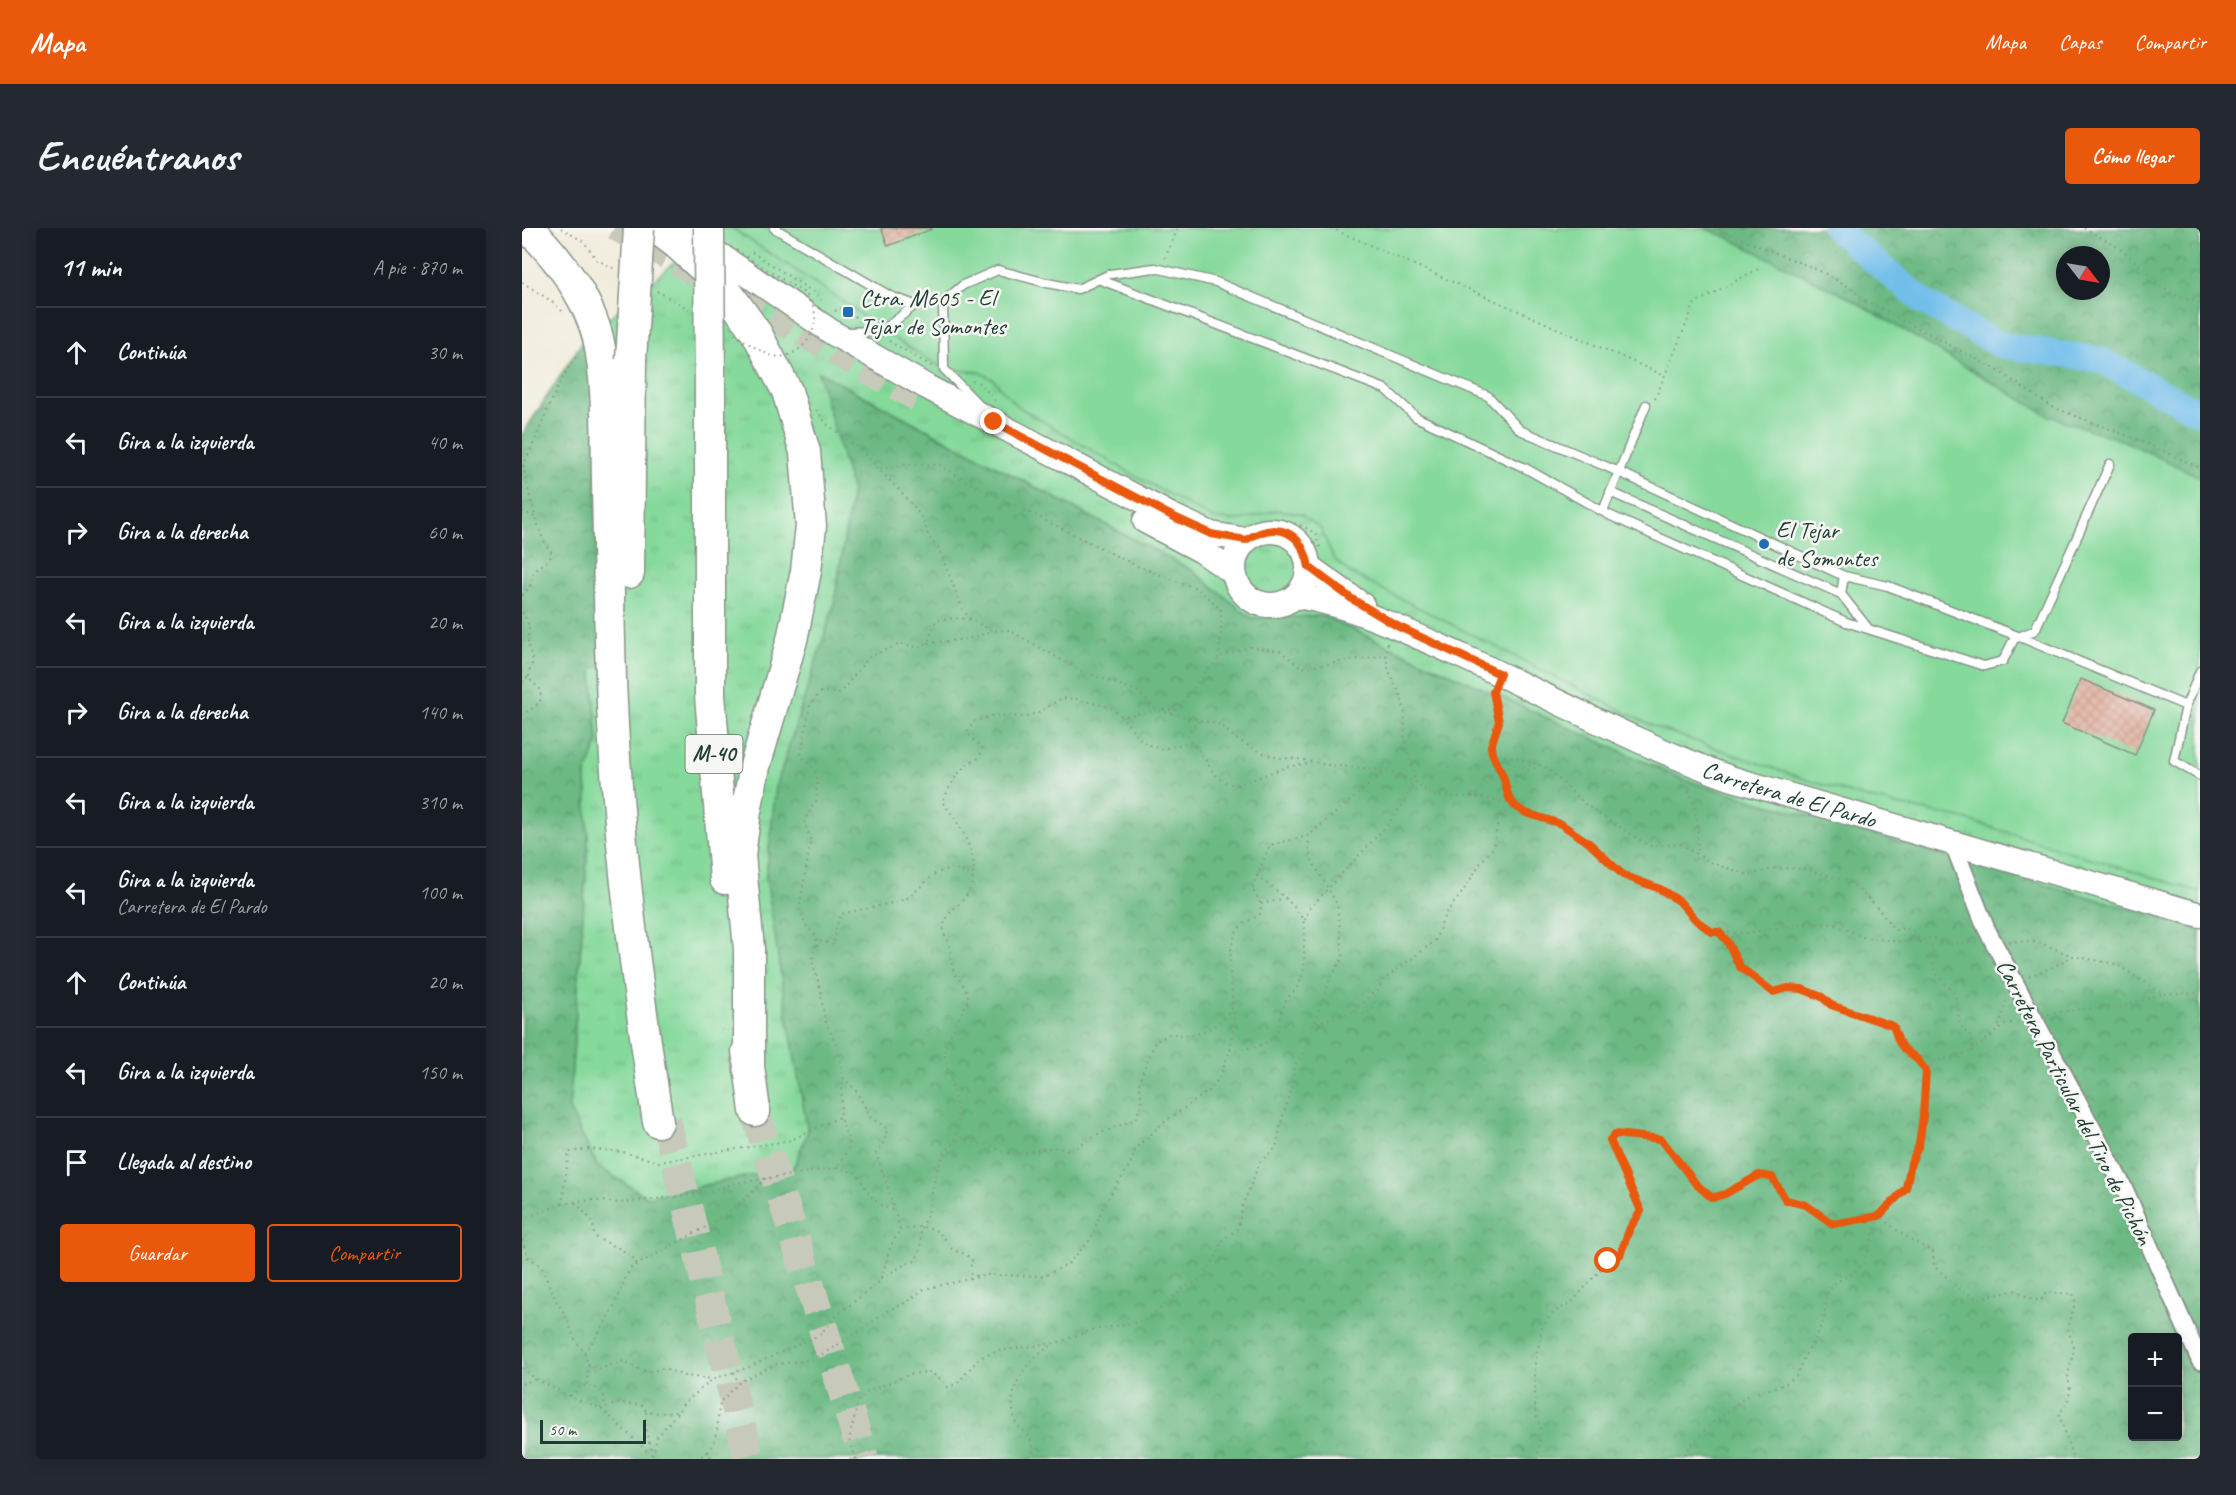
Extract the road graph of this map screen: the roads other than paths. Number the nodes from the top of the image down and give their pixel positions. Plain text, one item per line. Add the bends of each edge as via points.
1 (639, 228) edge
2 (656, 228) edge
3 (680, 228) edge
4 (774, 228) edge
5 (533, 233) edge
6 (719, 237) edge
7 (1101, 280) junction
8 (943, 302) junction
9 (915, 305) junction
10 (832, 323) junction
11 (919, 401) tunnel mouth
12 (1649, 407) road end
13 (999, 416) junction
14 (2109, 464) dead end
15 (1619, 472) junction
16 (1610, 492) junction
17 (1603, 512) junction
18 (1249, 533) junction
19 (1316, 562) junction
20 (1234, 573) junction
21 (1844, 576) junction
22 (1840, 594) junction
23 (1297, 596) junction
24 (1397, 626) junction
25 (1868, 628) junction
26 (2020, 637) junction
27 (2200, 671) edge
28 (2186, 705) junction
29 (2200, 776) edge
30 (1952, 841) junction
31 (2200, 915) edge
32 (749, 1071) junction
33 (755, 1111) tunnel mouth
34 (2200, 1361) edge

1 - 5 highway, bridge via 631,360 627,704 662,1121 642,1023 618,796 603,364 588,308 558,259
2 - 32 highway via 723,286 757,334 787,391 805,452 811,526 806,572 792,640 755,766 740,855 749,949
3 - 10 street
4 - 9 lane via 890,296
6 - 32 highway, M-40, bridge via 710,395 710,695 723,867
7 - 8 lane via 1078,289 998,270 963,285
7 - 15 lane via 1110,274 1155,268 1216,282 1488,396 1520,430
7 - 17 lane via 1385,389 1416,417 1525,468
8 - 9 lane
8 - 13 lane via 944,369
9 - 10 lane via 882,331
10 - 13 street via 927,387
11 - 20 street via 1202,551
12 - 15 lane
13 - 18 street via 1172,516 1211,534
14 - 26 lane via 2035,630
15 - 16 lane
15 - 21 lane
16 - 17 lane
16 - 22 lane
17 - 25 lane via 1846,622
18 - 19 street via 1272,529 1287,532
18 - 20 street via 1236,555
19 - 23 street
19 - 24 street, Carretera de El Pardo via 1352,599
20 - 23 street via 1238,586 1258,603 1272,606
21 - 22 lane
21 - 26 lane via 1888,586
22 - 25 lane
23 - 24 street, Carretera de El Pardo via 1349,607
24 - 30 street, Carretera de El Pardo via 1677,759 1730,778
25 - 26 lane via 1984,666 2003,661 2014,639
26 - 28 lane
27 - 28 lane
28 - 29 lane via 2174,761
30 - 31 street, Carretera de El Pardo
30 - 34 street, Carretera Particular del Tiro de Pichón via 1992,940 2125,1190
32 - 33 highway, M-40

